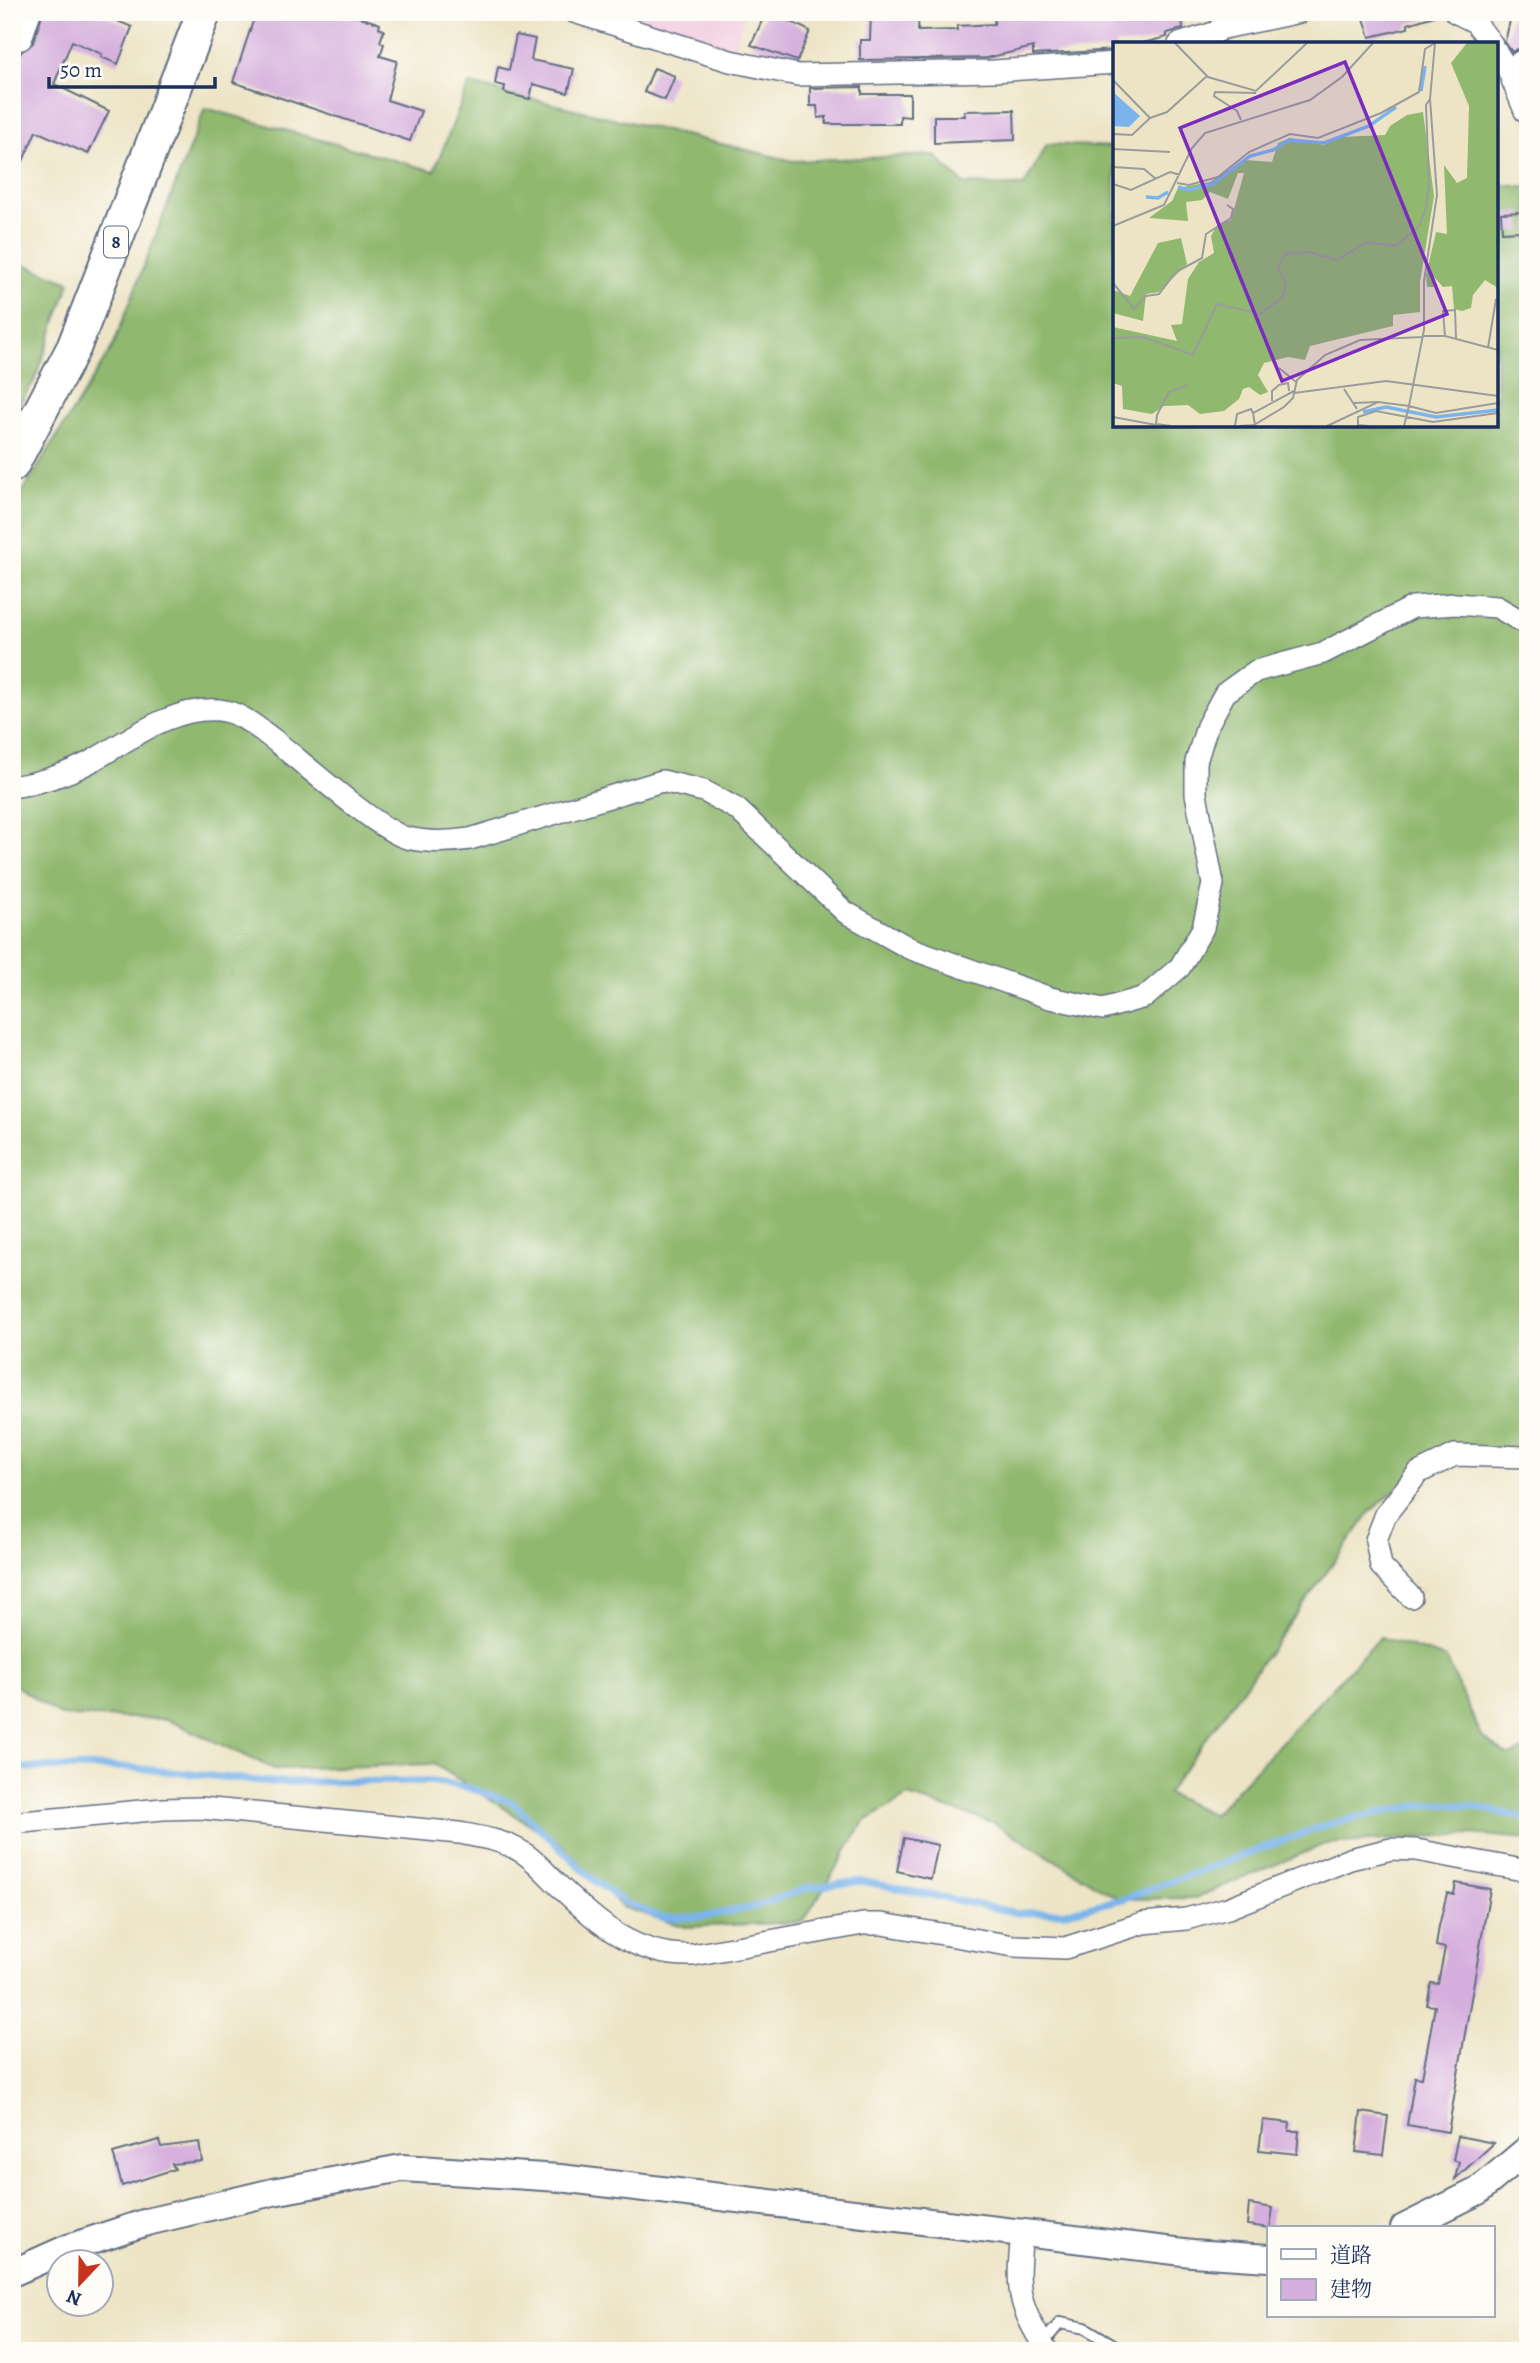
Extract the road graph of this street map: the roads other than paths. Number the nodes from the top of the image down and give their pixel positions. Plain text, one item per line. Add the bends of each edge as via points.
1 (30, 12) edge
2 (204, 12) edge
3 (574, 12) edge
4 (1300, 12) edge
5 (1455, 12) edge
6 (12, 41) edge
7 (1185, 42) edge
8 (1490, 42) edge
9 (1498, 54) edge
10 (1528, 57) edge
11 (1113, 63) edge
12 (1508, 70) junction
13 (1525, 111) dead end
14 (12, 465) edge
15 (1528, 625) edge
16 (12, 786) edge
17 (1528, 1457) edge
18 (1411, 1597) dead end
19 (12, 1823) edge
20 (1528, 1871) edge
21 (1528, 2149) edge
22 (1409, 2226) edge
23 (1022, 2231) junction
24 (1267, 2258) edge
25 (12, 2273) edge
26 (1044, 2347) edge
27 (1124, 2351) edge

1 - 6 street via 21,39
2 - 14 main road, 8 via 74,347
3 - 11 street via 730,61 798,75
4 - 7 street via 1219,29
5 - 8 street via 1475,22
9 - 12 street
10 - 12 street
12 - 13 street
15 - 16 street via 1497,607 1413,607 1323,653 1256,671 1225,692 1207,726 1196,762 1196,794 1213,884 1203,928 1180,967 1145,997 1103,1009 1050,998 909,948 845,912 737,809 704,791 662,781 470,839 445,842 405,837 377,821 251,721 221,710 188,711 85,764 33,784
17 - 18 street via 1455,1455 1418,1473 1386,1514 1376,1540 1381,1566
19 - 20 street via 201,1808 408,1826 483,1838 522,1852 599,1925 639,1947 671,1956 873,1924 1014,1946 1065,1948 1143,1923 1186,1919 1228,1908 1350,1858 1391,1849
21 - 22 street via 1478,2190
23 - 24 street
23 - 25 street via 560,2178 402,2168 147,2222 68,2248
23 - 26 street via 1017,2284 1023,2311
26 - 27 lane via 1060,2323 1085,2328

